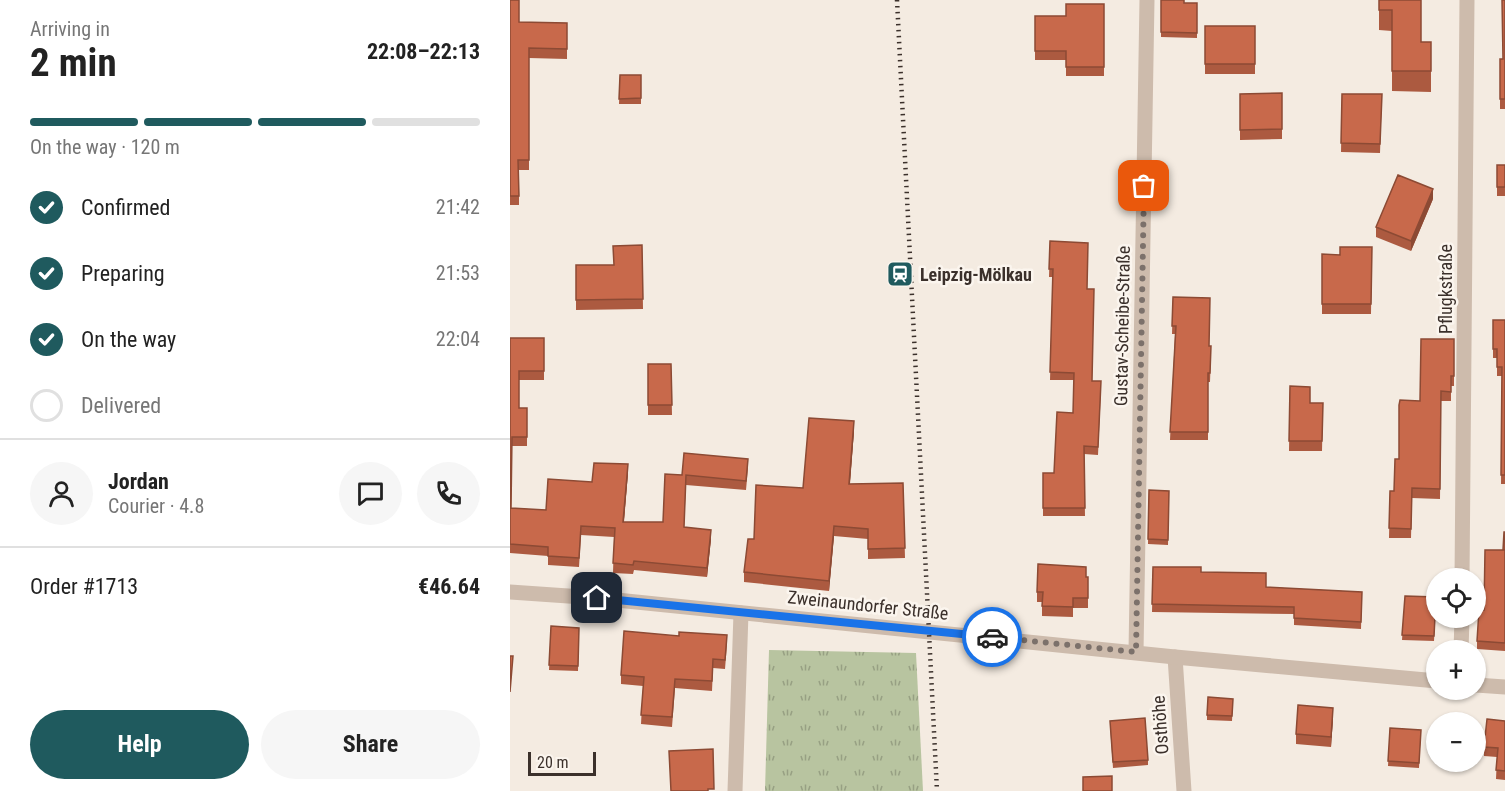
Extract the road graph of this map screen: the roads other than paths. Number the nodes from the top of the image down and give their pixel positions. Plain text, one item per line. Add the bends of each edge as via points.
1 (1147, 0) edge
2 (1467, 0) edge
3 (1462, 568) edge
4 (510, 592) edge
5 (741, 613) junction
6 (1136, 652) junction
7 (1175, 657) junction
8 (1426, 680) edge
9 (1486, 686) edge
10 (1505, 687) edge
11 (735, 791) edge
12 (1184, 791) edge

1 - 6 street, Gustav-Scheibe-Straße
2 - 3 street, Pflugkstraße
4 - 5 street, Zweinaundorfer Straße
5 - 6 street, Zweinaundorfer Straße
5 - 11 street
6 - 7 street, Zweinaundorfer Straße
7 - 8 street, Zweinaundorfer Straße
7 - 12 street, Osthöhe
9 - 10 street

